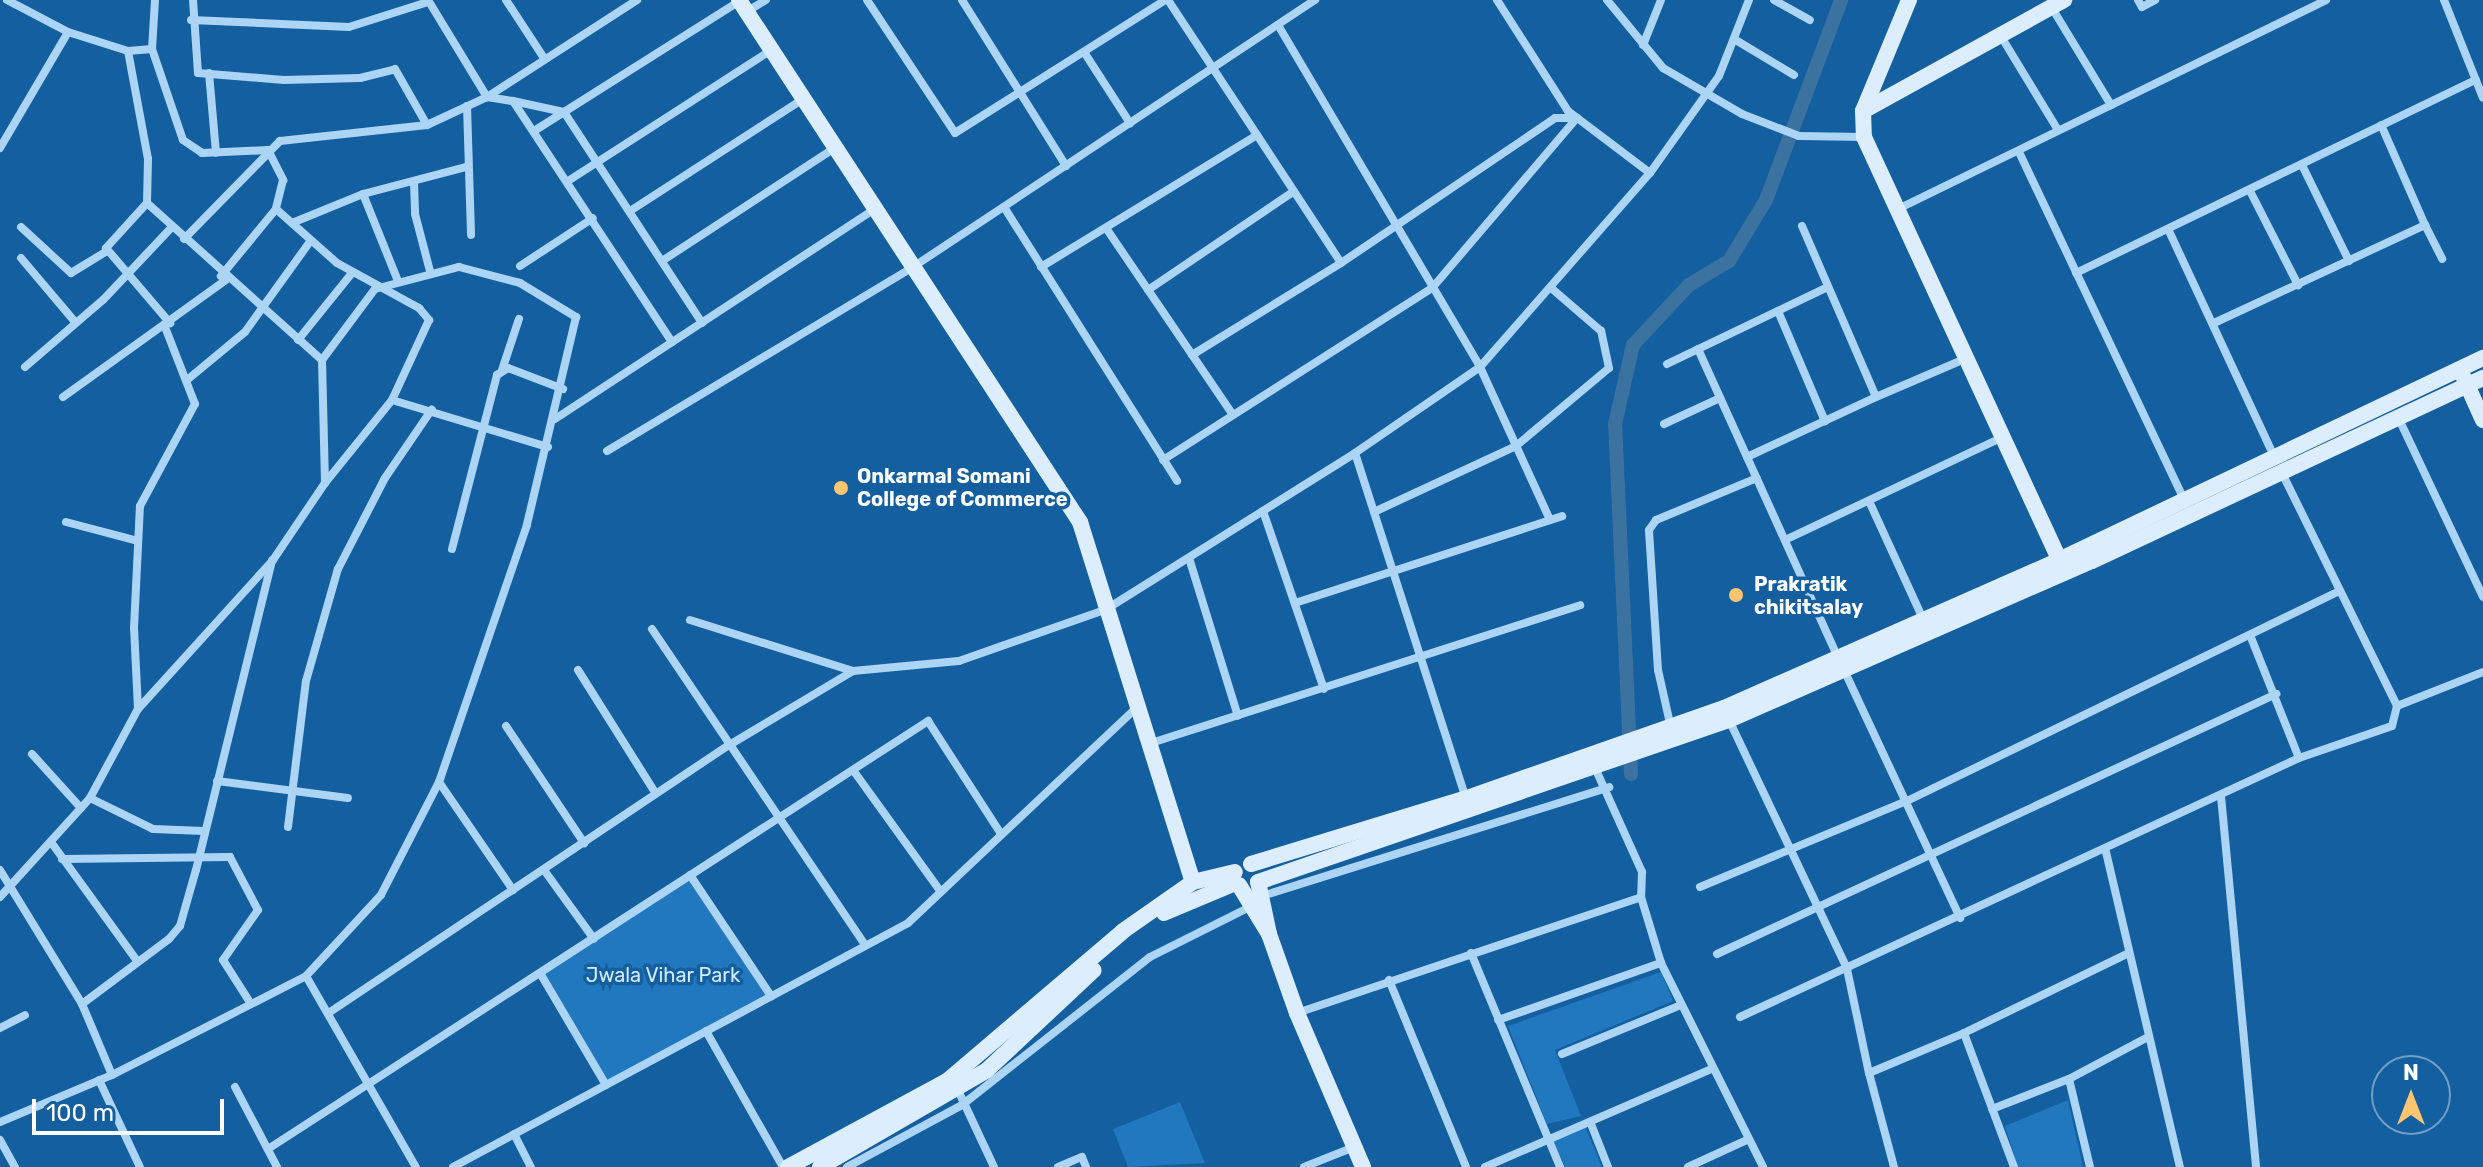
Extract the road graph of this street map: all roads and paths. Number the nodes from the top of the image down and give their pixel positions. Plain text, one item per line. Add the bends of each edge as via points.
1 (7, 0) edge
2 (155, 0) edge
3 (193, 0) edge
4 (637, 0) edge
5 (766, 0) edge
6 (867, 0) edge
7 (962, 0) edge
8 (1167, 0) edge
9 (1315, 0) edge
10 (1497, 0) edge
11 (1607, 0) edge
12 (1661, 0) edge
13 (1749, 0) edge
14 (1774, 0) edge
15 (1909, 0) edge
16 (2138, 0) edge
17 (2155, 0) edge
18 (2326, 0) edge
19 (2444, 0) edge
20 (428, 1) edge
21 (511, 2) edge
22 (742, 4) edge
23 (2058, 4) edge
24 (191, 20) junction
25 (1810, 20) dead end
26 (1278, 25) junction
27 (68, 32) junction
28 (2002, 38) junction
29 (1734, 39) junction
30 (1643, 45) junction
31 (152, 49) junction
32 (771, 50) junction
33 (128, 51) junction
34 (1084, 52) junction
35 (544, 58) junction
36 (1212, 69) junction
37 (209, 73) junction
38 (1794, 75) dead end
39 (2476, 80) junction
40 (1020, 92) junction
41 (1706, 94) junction
42 (487, 97) junction
43 (2483, 98) edge
44 (803, 99) junction
45 (513, 101) junction
46 (2111, 105) junction
47 (467, 106) junction
48 (1863, 111) junction
49 (564, 112) junction
50 (1577, 118) junction
51 (1130, 123) junction
52 (427, 125) junction
53 (2381, 125) junction
54 (2058, 130) junction
55 (534, 131) junction
56 (1257, 135) junction
57 (1864, 137) junction
58 (273, 146) junction
59 (0, 148) edge
60 (835, 148) junction
61 (2019, 152) junction
62 (216, 153) junction
63 (598, 161) junction
64 (2302, 165) junction
65 (1066, 166) junction
66 (466, 167) junction
67 (1650, 173) junction
68 (568, 181) junction
69 (414, 182) junction
70 (1294, 191) junction
71 (2250, 191) junction
72 (363, 194) junction
73 (147, 203) junction
74 (1004, 207) junction
75 (1900, 208) junction
76 (276, 209) junction
77 (875, 209) junction
78 (630, 211) junction
79 (593, 218) junction
80 (292, 223) junction
81 (2425, 225) junction
82 (1397, 226) junction
83 (1802, 226) dead end
84 (21, 227) dead end
85 (172, 227) junction
86 (1106, 228) junction
87 (2169, 231) junction
88 (471, 235) dead end
89 (184, 239) junction
90 (311, 240) junction
91 (107, 251) junction
92 (21, 258) dead end
93 (2442, 259) dead end
94 (662, 261) junction
95 (2349, 261) junction
96 (1341, 263) junction
97 (520, 266) dead end
98 (913, 267) junction
99 (1041, 267) junction
100 (430, 271) junction
101 (352, 273) junction
102 (2076, 273) junction
103 (127, 275) junction
104 (224, 278) junction
105 (398, 281) junction
106 (2298, 285) junction
107 (1433, 287) junction
108 (1550, 287) junction
109 (1828, 287) junction
110 (375, 289) junction
111 (1148, 290) junction
112 (262, 310) junction
113 (1778, 311) junction
114 (519, 319) dead end
115 (76, 323) junction
116 (702, 323) junction
117 (2214, 323) junction
118 (167, 325) junction
119 (298, 340) junction
120 (672, 342) junction
121 (1698, 349) junction
122 (1192, 355) junction
123 (1967, 358) junction
124 (2483, 358) edge
125 (322, 360) junction
126 (1667, 364) dead end
127 (25, 367) dead end
128 (1480, 367) junction
129 (502, 370) junction
130 (2463, 377) junction
131 (2483, 378) edge
132 (187, 380) junction
133 (563, 389) junction
134 (63, 397) dead end
135 (1876, 397) junction
136 (1720, 398) junction
137 (392, 400) junction
138 (432, 409) junction
139 (1233, 415) junction
140 (2398, 416) junction
141 (555, 419) junction
142 (2483, 420) edge
143 (1825, 421) junction
144 (480, 424) junction
145 (1664, 424) dead end
146 (2003, 437) junction
147 (1516, 446) junction
148 (548, 447) junction
149 (607, 451) dead end
150 (1355, 453) junction
151 (1747, 457) junction
152 (1163, 460) junction
153 (2278, 464) junction
154 (1757, 478) junction
155 (1177, 481) dead end
156 (325, 483) junction
157 (2184, 500) junction
158 (1869, 501) junction
159 (1263, 511) junction
160 (1374, 512) junction
161 (1562, 516) dead end
162 (1550, 520) junction
163 (66, 522) dead end
164 (1785, 540) junction
165 (138, 541) junction
166 (452, 549) dead end
167 (1189, 558) junction
168 (273, 560) junction
169 (2062, 566) junction
170 (1393, 572) junction
171 (2340, 591) junction
172 (2483, 597) edge
173 (1295, 603) junction
174 (1580, 605) dead end
175 (1105, 610) junction
176 (690, 620) dead end
177 (1923, 620) junction
178 (652, 629) dead end
179 (2250, 635) junction
180 (1421, 658) junction
181 (1841, 664) junction
182 (578, 670) dead end
183 (853, 671) junction
184 (2483, 672) edge
185 (1324, 689) junction
186 (2276, 694) junction
187 (2397, 706) junction
188 (1136, 708) junction
189 (138, 709) junction
190 (1238, 716) junction
191 (1729, 720) junction
192 (506, 726) dead end
193 (1668, 734) junction
194 (731, 744) junction
195 (1147, 744) junction
196 (32, 754) dead end
197 (2299, 758) junction
198 (1600, 762) junction
199 (853, 770) junction
200 (217, 781) junction
201 (442, 786) junction
202 (1609, 787) junction
203 (291, 790) junction
204 (656, 794) junction
205 (2221, 796) junction
206 (90, 798) junction
207 (348, 798) dead end
208 (1467, 798) junction
209 (1909, 800) junction
210 (81, 808) junction
211 (779, 816) junction
212 (288, 827) dead end
213 (204, 831) junction
214 (1001, 834) junction
215 (51, 842) junction
216 (584, 843) junction
217 (1390, 847) junction
218 (2106, 852) junction
219 (1788, 853) junction
220 (199, 854) junction
221 (1935, 856) junction
222 (62, 859) junction
223 (1251, 864) junction
224 (0, 870) edge
225 (544, 870) junction
226 (690, 875) junction
227 (1237, 880) junction
228 (1193, 882) junction
229 (1700, 887) dead end
230 (9, 889) junction
231 (1260, 889) junction
232 (513, 890) junction
233 (941, 892) junction
234 (0, 897) edge
235 (1641, 897) junction
236 (1248, 908) junction
237 (1819, 908) junction
238 (1960, 918) junction
239 (1269, 934) junction
240 (594, 939) junction
241 (865, 945) junction
242 (1471, 953) junction
243 (2129, 953) junction
244 (1717, 954) dead end
245 (138, 962) junction
246 (1661, 963) junction
247 (1847, 969) junction
248 (540, 973) junction
249 (306, 976) junction
250 (1389, 980) junction
251 (771, 996) junction
252 (82, 1004) junction
253 (251, 1004) junction
254 (1681, 1005) junction
255 (330, 1012) junction
256 (1297, 1013) junction
257 (25, 1015) dead end
258 (1740, 1017) dead end
259 (1498, 1020) junction
260 (0, 1028) edge
261 (706, 1031) junction
262 (1964, 1033) junction
263 (2148, 1037) junction
264 (1562, 1054) dead end
265 (1712, 1069) junction
266 (1869, 1073) junction
267 (112, 1075) junction
268 (2069, 1079) junction
269 (99, 1080) junction
270 (372, 1085) junction
271 (606, 1085) junction
272 (235, 1087) dead end
273 (958, 1091) junction
274 (1992, 1109) junction
275 (0, 1122) edge
276 (1591, 1124) junction
277 (514, 1134) junction
278 (0, 1140) edge
279 (1547, 1140) junction
280 (1747, 1140) junction
281 (1354, 1147) junction
282 (268, 1149) junction
283 (15, 1167) edge
284 (140, 1167) edge
285 (277, 1167) edge
286 (416, 1167) edge
287 (453, 1167) edge
288 (531, 1167) edge
289 (785, 1167) edge
290 (820, 1167) edge
291 (847, 1167) edge
292 (994, 1167) edge
293 (1058, 1167) edge
294 (1086, 1167) edge
295 (1304, 1167) edge
296 (1363, 1167) edge
297 (1466, 1167) edge
298 (1485, 1167) edge
299 (1560, 1167) edge
300 (1608, 1167) edge
301 (1688, 1167) edge
302 (1763, 1167) edge
303 (1894, 1167) edge
304 (2014, 1167) edge
305 (2090, 1167) edge
306 (2180, 1167) edge
307 (2256, 1167) edge

1 - 27 street
2 - 31 street
3 - 24 street
4 - 35 street
5 - 22 street
6 - 40 street via 955,133
7 - 40 street
8 - 34 street
8 - 36 street
9 - 26 street
10 - 50 street
11 - 30 street
12 - 30 street
13 - 29 street
14 - 25 street
15 - 48 main road
16 - 17 street via 2142,7
18 - 46 street
19 - 39 street
20 - 24 street via 349,27
20 - 42 street
21 - 35 street
22 - 32 main road
22 - 49 street
23 - 28 main road
23 - 46 street
24 - 37 street via 193,65
26 - 36 street
26 - 82 street
27 - 33 street
27 - 59 street
28 - 48 main road
28 - 54 street
29 - 38 street
29 - 41 street
30 - 41 street via 1663,68
31 - 33 street
31 - 62 street via 183,140 202,153
32 - 44 main road
32 - 63 street
33 - 73 street via 148,159
34 - 40 street
34 - 51 street
35 - 42 street
36 - 51 street
36 - 56 street
37 - 52 street via 284,80 360,78 395,69
37 - 62 street
39 - 43 street
39 - 53 street
40 - 65 street
41 - 57 street via 1799,136
41 - 67 street
42 - 45 street
42 - 47 street
44 - 60 main road
44 - 78 street
45 - 49 street
45 - 55 street
46 - 54 street
47 - 52 street
47 - 66 street
48 - 57 main road
49 - 55 street
49 - 63 street
50 - 67 street
50 - 82 street via 1555,118
50 - 107 street
51 - 65 street
52 - 58 street
53 - 64 street
53 - 81 street
54 - 61 street
55 - 68 street
56 - 70 street
56 - 86 street
57 - 75 main road
58 - 62 street
58 - 76 street via 283,180
58 - 89 street
60 - 77 main road
60 - 94 street
61 - 75 street
61 - 102 street
63 - 68 street
63 - 78 street
64 - 71 street
64 - 95 street
65 - 74 street
66 - 69 street
66 - 88 street
67 - 108 street
68 - 79 street
69 - 72 street
69 - 100 street via 415,214
70 - 96 street
70 - 111 street
71 - 87 street
71 - 106 street
72 - 80 street
72 - 105 street
73 - 85 street
73 - 91 street via 109,241
74 - 98 street
74 - 99 street
75 - 123 main road
76 - 80 street
76 - 104 street
77 - 98 main road
77 - 116 street
78 - 94 street
79 - 97 street
79 - 120 street
80 - 90 street
81 - 93 street
81 - 95 street
82 - 96 street
82 - 107 street
83 - 109 street
84 - 91 street via 71,273
85 - 89 street
85 - 103 street
86 - 99 street
86 - 111 street
87 - 102 street
87 - 117 street
89 - 104 street
90 - 101 street
90 - 112 street
91 - 103 street
92 - 115 street
94 - 116 street
95 - 106 street
96 - 122 street
98 - 149 street
98 - 175 main road via 1080,522
99 - 152 street
100 - 105 street
100 - 133 street via 459,267 520,283 576,317
101 - 110 street
101 - 119 street
102 - 157 street
103 - 115 street
103 - 118 street
104 - 112 street
104 - 118 street
105 - 110 street
106 - 117 street
107 - 128 street
107 - 139 street
108 - 128 street
108 - 147 street via 1601,331 1612,357 1592,384
109 - 113 street
109 - 135 street
110 - 125 street
110 - 137 street via 419,308 429,320
111 - 122 street
112 - 119 street
112 - 132 street via 232,346
113 - 121 street
113 - 143 street
114 - 129 street
115 - 127 street
116 - 120 street
117 - 153 street
118 - 132 street
118 - 134 street
119 - 125 street
120 - 141 street
121 - 126 street
121 - 136 street
122 - 139 street
123 - 135 street
123 - 146 main road
124 - 130 main road
125 - 156 street
128 - 147 street
128 - 150 street
129 - 133 street
129 - 144 street
130 - 131 main road
130 - 140 main road
130 - 142 main road
130 - 153 main road
132 - 165 street via 195,404 140,506
133 - 141 street
135 - 143 street
136 - 145 street
136 - 151 street
137 - 138 street
137 - 156 street
138 - 144 street
138 - 203 street via 385,478 338,569 306,681
139 - 152 street
140 - 153 main road
140 - 172 street
141 - 148 street
143 - 151 street
144 - 148 street
144 - 166 street
146 - 158 street
146 - 169 main road
147 - 160 street
147 - 162 street
148 - 201 street
150 - 159 street
150 - 160 street
151 - 154 street
152 - 155 street
153 - 157 main road
153 - 169 main road
153 - 171 street
154 - 164 street
154 - 193 street via 1656,520 1649,530 1658,670
156 - 168 street
157 - 169 main road
158 - 164 street
158 - 177 street
159 - 167 street
159 - 173 street
160 - 170 street
161 - 162 street
162 - 170 street
163 - 165 street
164 - 181 street
165 - 189 street
167 - 175 street
167 - 190 street
168 - 189 street
168 - 200 street via 247,683
169 - 177 main road
169 - 181 main road
170 - 173 street
170 - 180 street
171 - 179 street
171 - 187 street
173 - 185 street
174 - 180 street
175 - 183 street via 959,661
175 - 188 main road
176 - 183 street
177 - 181 main road
178 - 194 street
179 - 186 street
179 - 209 street
180 - 185 street
180 - 208 street
181 - 191 main road
181 - 193 main road
181 - 209 street
182 - 204 street
183 - 194 street
184 - 187 street
185 - 190 street
186 - 197 street
186 - 221 street
187 - 197 street via 2392,726
188 - 195 main road
188 - 214 street
189 - 206 street
190 - 195 street
191 - 193 main road
191 - 219 street
192 - 216 street
193 - 198 main road
194 - 204 street
194 - 211 street
195 - 228 main road
196 - 210 street
197 - 205 street
198 - 202 street
198 - 208 main road
198 - 217 main road
199 - 211 street
199 - 214 street via 928,721
199 - 233 street
200 - 203 street
200 - 213 street
201 - 232 street
201 - 249 street via 381,895
202 - 217 street
202 - 235 street via 1642,872
203 - 207 street
203 - 212 street
204 - 216 street
205 - 218 street
205 - 307 street
206 - 210 street
206 - 213 street via 153,829
208 - 223 main road
209 - 219 street
209 - 221 street
210 - 215 street
211 - 226 street
211 - 241 street
213 - 220 street
214 - 233 street
215 - 222 street
215 - 230 street
216 - 225 street
217 - 231 main road
218 - 238 street
218 - 243 street
219 - 229 street
219 - 237 street
220 - 222 street
220 - 245 street via 180,926
220 - 253 street via 230,857 255,898 256,914 223,955
221 - 237 street
221 - 238 street
222 - 245 street
223 - 227 main road
223 - 231 main road
224 - 230 street
225 - 232 street
225 - 240 street
226 - 240 street
226 - 251 street
227 - 228 main road
227 - 231 main road
227 - 236 main road
227 - 273 main road via 1177,906 1129,937
228 - 273 main road via 1123,931
230 - 234 street
230 - 252 street
231 - 239 main road
232 - 255 street
233 - 241 street via 908,923
235 - 242 street
235 - 246 street
236 - 239 main road
236 - 273 street via 1150,957
237 - 244 street
237 - 247 street
238 - 247 street
239 - 256 main road
240 - 248 street
241 - 251 street
242 - 250 street
242 - 259 street
243 - 262 street
243 - 263 street
245 - 252 street
246 - 254 street
246 - 259 street
247 - 258 street
247 - 266 street
248 - 270 street
248 - 271 street
249 - 253 street
249 - 255 street
250 - 256 street
250 - 297 street
251 - 261 street
252 - 267 street
253 - 267 street
254 - 264 street
254 - 265 street
255 - 270 street
256 - 281 main road
257 - 260 street
259 - 279 street
261 - 271 street
261 - 289 street
262 - 266 street
262 - 274 street
263 - 268 street
263 - 306 street
265 - 276 street
265 - 280 street
266 - 303 street
267 - 269 street
268 - 274 street
268 - 305 street
269 - 275 street
269 - 284 street
270 - 282 street
270 - 286 street
271 - 277 street
272 - 282 street
273 - 289 main road
273 - 290 main road
273 - 291 street
273 - 292 street
274 - 304 street
276 - 279 street
276 - 300 street
277 - 287 street
277 - 288 street
278 - 283 street
279 - 298 street
279 - 299 street
280 - 301 street
280 - 302 street
281 - 295 street
281 - 296 main road
282 - 285 street
293 - 294 street via 1082,1157

